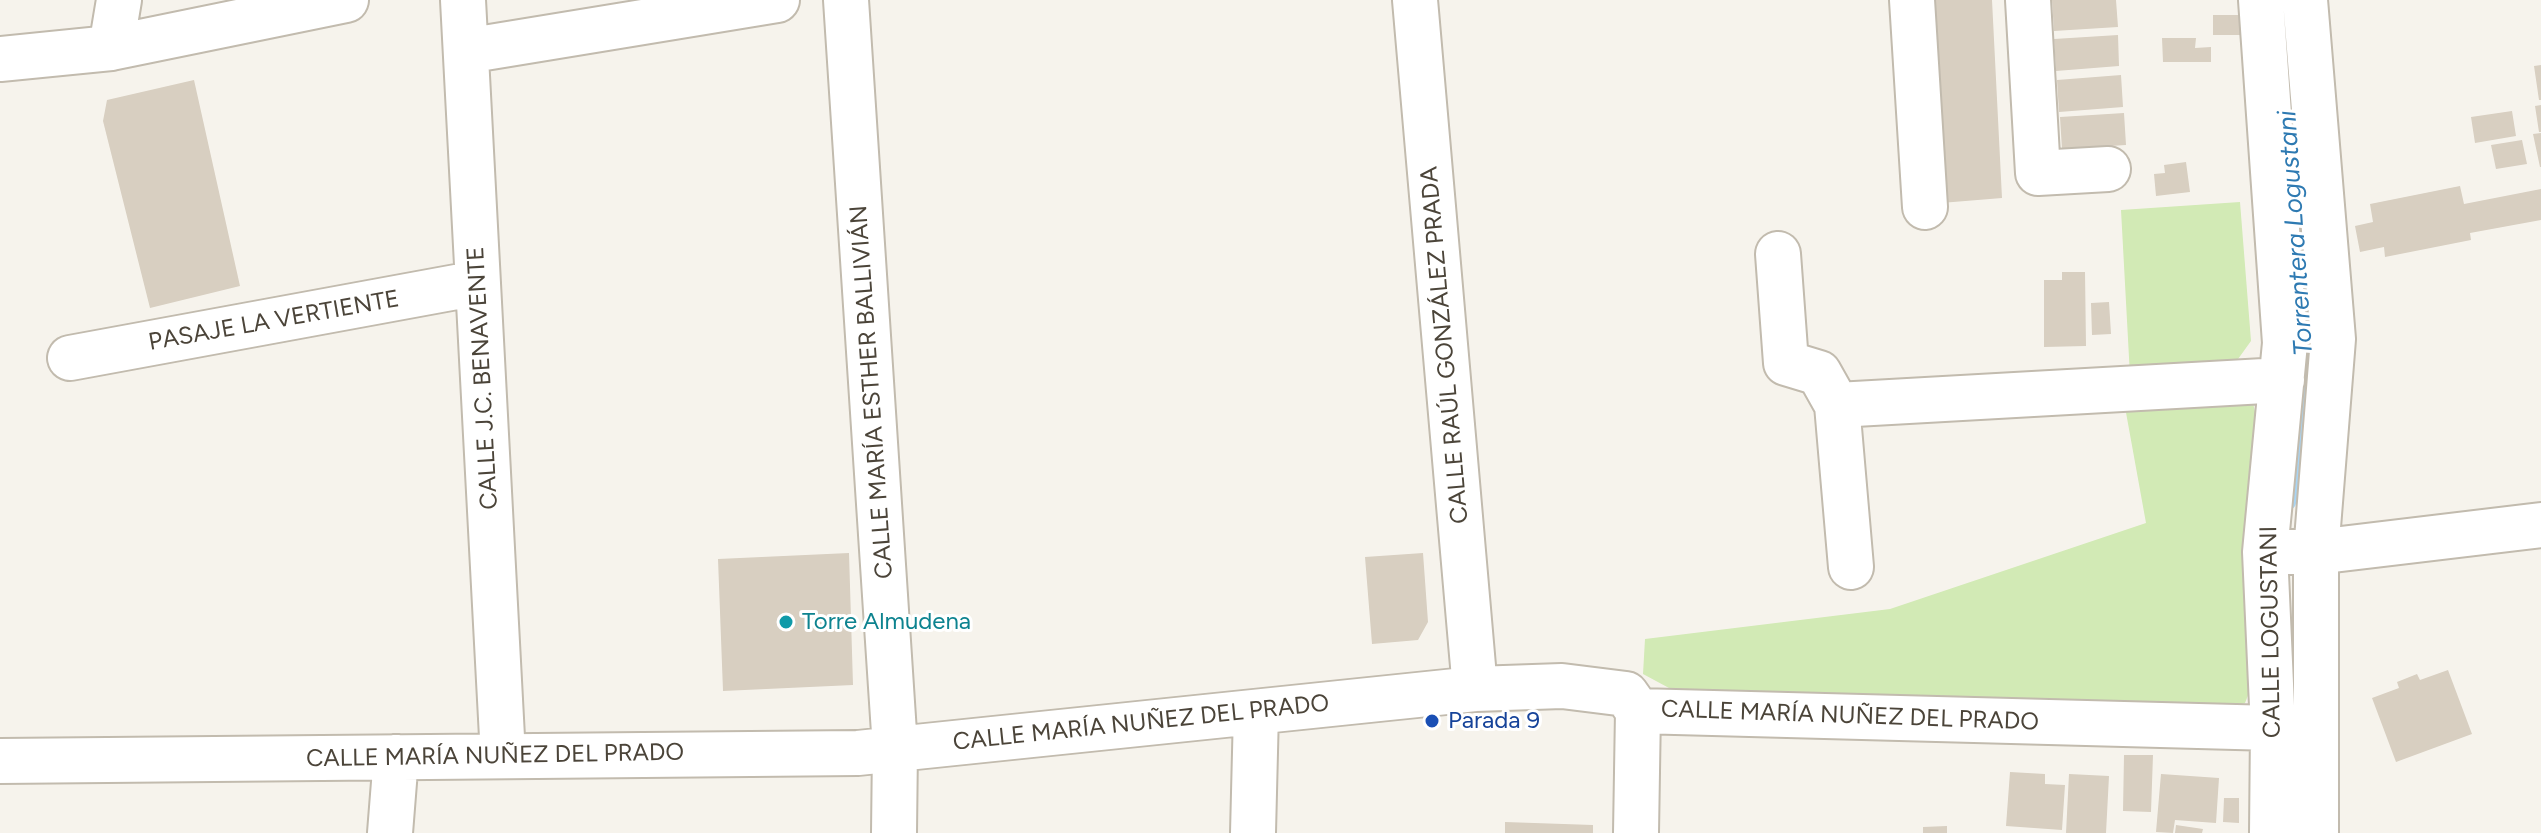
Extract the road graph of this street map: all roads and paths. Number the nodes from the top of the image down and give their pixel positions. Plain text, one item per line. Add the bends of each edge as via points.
1 (119, 0) edge
2 (346, 0) edge
3 (463, 0) edge
4 (777, 0) edge
5 (846, 0) edge
6 (1415, 0) edge
7 (1912, 0) edge
8 (2028, 0) edge
9 (2261, 0) edge
10 (2305, 0) edge
11 (111, 48) junction
12 (466, 51) junction
13 (0, 59) edge
14 (2108, 169) dead end
15 (1925, 207) dead end
16 (1778, 254) dead end
17 (478, 283) junction
18 (70, 358) dead end
19 (2282, 380) junction
20 (1837, 405) junction
21 (2541, 525) edge
22 (2265, 552) junction
23 (2316, 552) junction
24 (1851, 567) dead end
25 (1475, 689) junction
26 (1638, 711) junction
27 (1256, 712) junction
28 (2273, 728) junction
29 (895, 748) junction
30 (503, 756) junction
31 (396, 757) junction
32 (0, 761) edge
33 (390, 833) edge
34 (894, 833) edge
35 (1253, 833) edge
36 (1636, 833) edge
37 (2272, 833) edge
38 (2316, 833) edge

1 - 11 street
2 - 11 street
3 - 12 street, CALLE J.C. BENAVENTE
4 - 12 street
5 - 29 street, CALLE MARÍA ESTHER BALLIVIÁN
6 - 25 street, CALLE RAÚL GONZÁLEZ PRADA
7 - 15 street
8 - 14 street via 2038,173
9 - 19 street, CALLE LOGUSTANI via 2285,343
10 - 23 street, CALLE LOGUSTANI via 2333,339
11 - 13 street
12 - 17 street, CALLE J.C. BENAVENTE
16 - 20 street via 1786,363 1819,373
17 - 18 street, PASAJE LA VERTIENTE
17 - 30 street, CALLE J.C. BENAVENTE
19 - 20 street
19 - 22 street, CALLE LOGUSTANI
20 - 24 street
21 - 23 street
22 - 23 street
22 - 28 street, CALLE LOGUSTANI
23 - 38 street, CALLE LOGUSTANI
25 - 26 street, CALLE MARÍA NUÑEZ DEL PRADO via 1562,686 1626,694
25 - 27 street, CALLE MARÍA NUÑEZ DEL PRADO
26 - 28 street, CALLE MARÍA NUÑEZ DEL PRADO
26 - 36 street
27 - 29 street, CALLE MARÍA NUÑEZ DEL PRADO
27 - 35 street
28 - 37 street, CALLE LOGUSTANI
29 - 30 street, CALLE MARÍA NUÑEZ DEL PRADO via 858,753
29 - 34 street, CALLE MARÍA ESTHER BALLIVIÁN
30 - 31 street, CALLE MARÍA NUÑEZ DEL PRADO
31 - 32 street, CALLE MARÍA NUÑEZ DEL PRADO
31 - 33 street

